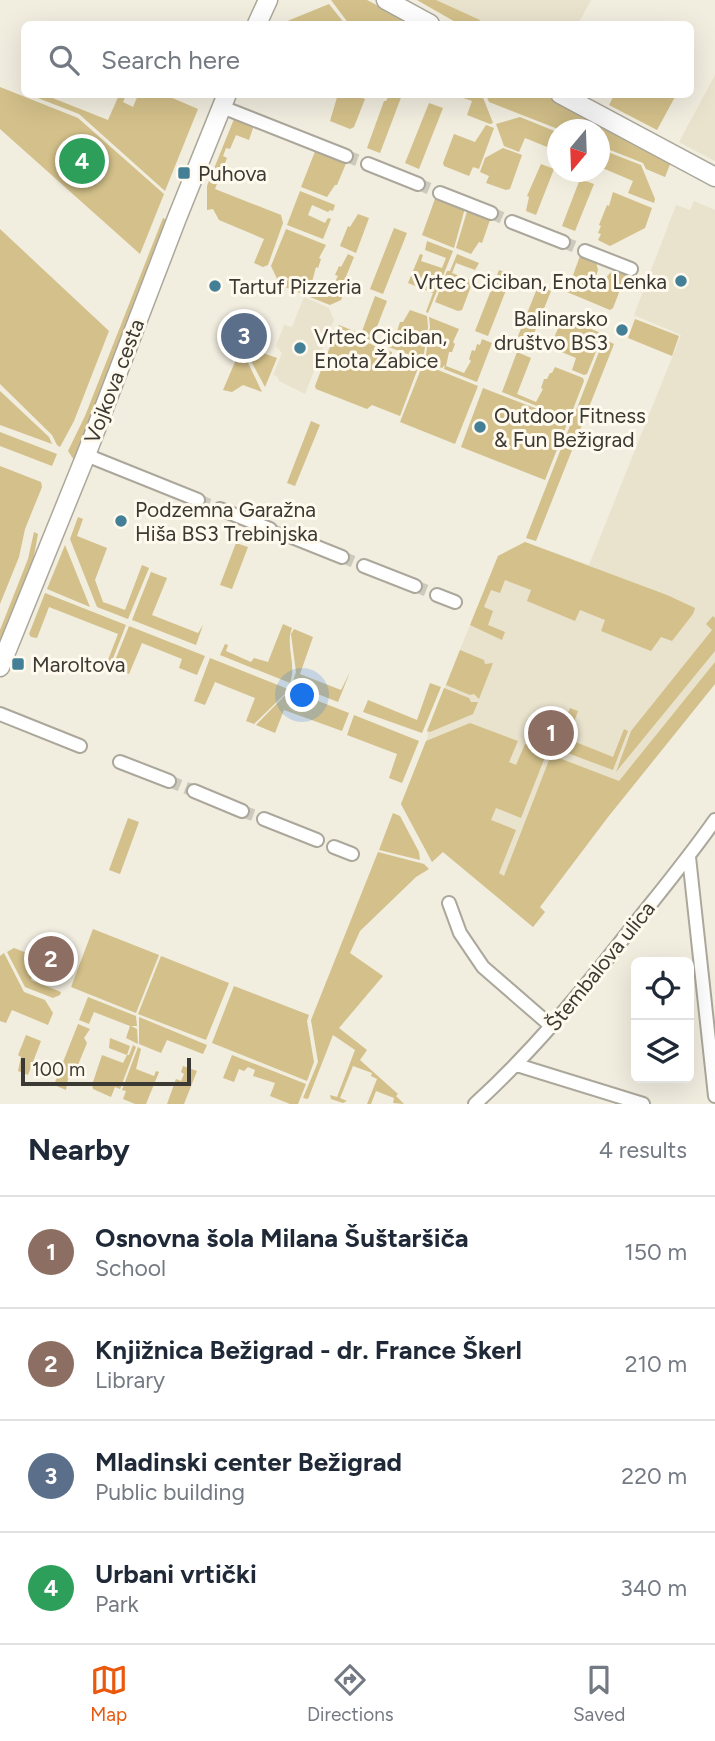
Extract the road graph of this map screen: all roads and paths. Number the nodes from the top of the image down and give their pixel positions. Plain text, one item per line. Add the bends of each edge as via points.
1 (268, 0) edge
2 (386, 0) edge
3 (258, 21) edge
4 (424, 21) edge
5 (568, 98) edge
6 (224, 101) edge
7 (346, 156) tunnel mouth
8 (368, 164) tunnel mouth
9 (715, 177) edge
10 (418, 184) tunnel mouth
11 (440, 193) tunnel mouth
12 (491, 213) tunnel mouth
13 (512, 222) tunnel mouth
14 (563, 242) tunnel mouth
15 (584, 251) tunnel mouth
16 (631, 269) dead end
17 (86, 455) junction
18 (198, 500) tunnel mouth
19 (220, 509) tunnel mouth
20 (270, 529) tunnel mouth
21 (292, 537) tunnel mouth
22 (342, 557) tunnel mouth
23 (364, 566) tunnel mouth
24 (415, 586) tunnel mouth
25 (437, 595) tunnel mouth
26 (455, 602) dead end
27 (0, 667) edge
28 (0, 714) edge
29 (80, 746) dead end
30 (120, 762) dead end
31 (169, 781) tunnel mouth
32 (194, 791) tunnel mouth
33 (243, 811) tunnel mouth
34 (264, 819) tunnel mouth
35 (715, 820) edge
36 (317, 840) dead end
37 (334, 847) dead end
38 (352, 854) dead end
39 (689, 857) junction
40 (449, 903) dead end
41 (551, 1026) junction
42 (517, 1065) junction
43 (715, 1096) edge
44 (475, 1104) edge
45 (643, 1104) edge

1 - 3 street
2 - 4 street
5 - 9 street
6 - 7 street
6 - 17 street, Vojkova cesta
8 - 10 street
11 - 12 street
13 - 14 street
15 - 16 street
17 - 18 street
17 - 27 street, Vojkova cesta
19 - 20 street
21 - 22 street
23 - 24 street
25 - 26 street
28 - 29 street
30 - 31 street
32 - 33 street
34 - 36 street
35 - 39 street, Štembalova ulica
37 - 38 street
39 - 41 street, Štembalova ulica
39 - 43 street
40 - 41 street via 460,933 483,967
41 - 42 street, Štembalova ulica
42 - 44 street, Štembalova ulica
42 - 45 street

